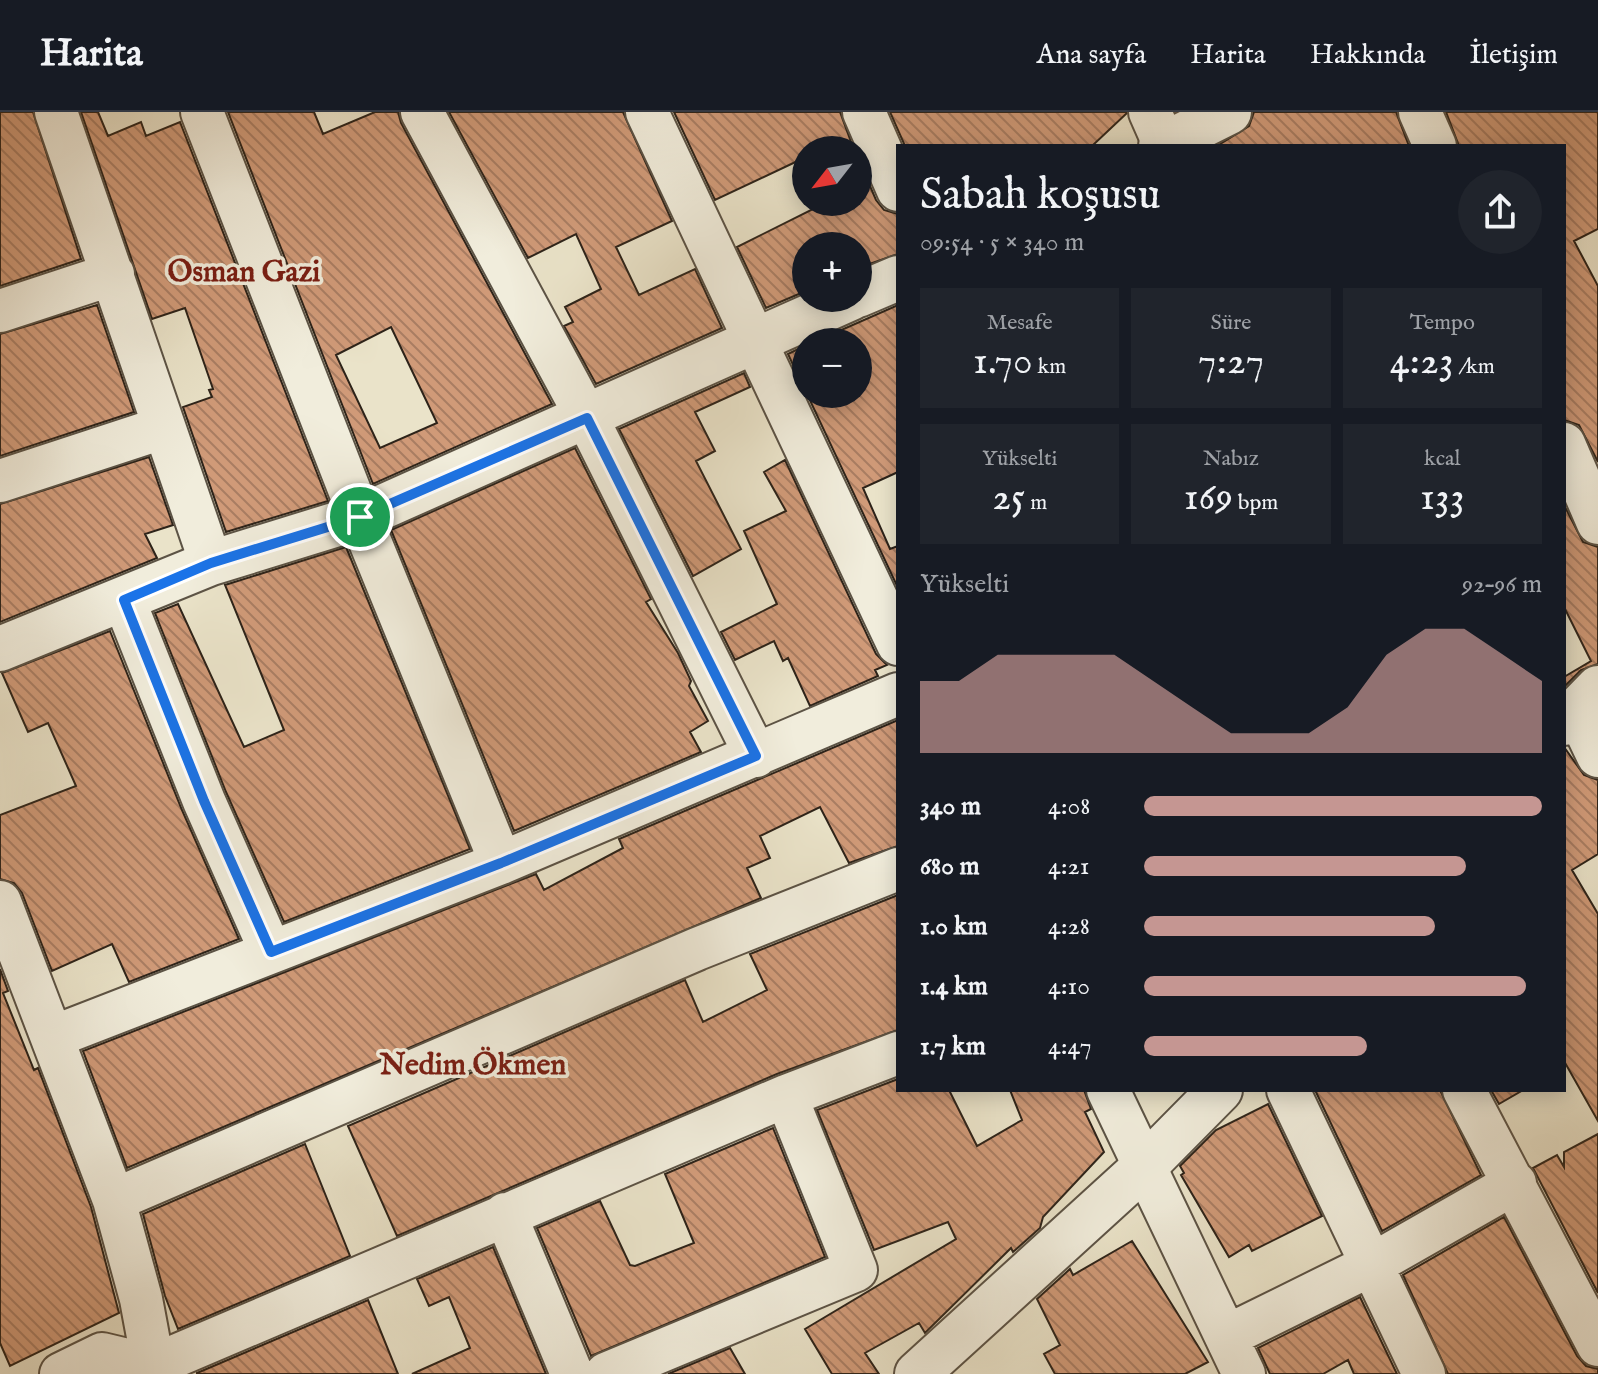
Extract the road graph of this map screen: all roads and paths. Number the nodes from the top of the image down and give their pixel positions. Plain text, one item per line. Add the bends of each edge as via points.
1 (56, 112) edge
2 (202, 112) edge
3 (422, 112) edge
4 (647, 112) edge
5 (864, 112) edge
6 (1229, 112) edge
7 (1420, 112) edge
8 (1160, 137) edge
9 (1434, 144) edge
10 (896, 185) edge
11 (113, 274) junction
12 (896, 279) edge
13 (872, 289) edge
14 (0, 311) edge
15 (819, 312) edge
16 (754, 340) junction
17 (587, 418) junction
18 (162, 428) junction
19 (1566, 449) edge
20 (0, 481) edge
21 (360, 517) junction
22 (1598, 523) edge
23 (211, 563) junction
24 (124, 600) junction
25 (896, 640) edge
26 (0, 649) edge
27 (896, 695) edge
28 (1579, 707) edge
29 (756, 756) junction
30 (1598, 756) edge
31 (501, 863) junction
32 (896, 870) edge
33 (0, 902) edge
34 (271, 952) junction
35 (53, 1037) junction
36 (896, 1054) edge
37 (1109, 1092) edge
38 (1218, 1092) edge
39 (1289, 1092) edge
40 (1465, 1092) edge
41 (786, 1096) junction
42 (1143, 1168) junction
43 (1515, 1183) junction
44 (114, 1200) junction
45 (505, 1214) junction
46 (1373, 1264) junction
47 (1227, 1336) junction
48 (1598, 1345) edge
49 (154, 1370) edge
50 (61, 1374) edge
51 (572, 1374) edge
52 (606, 1374) edge
53 (917, 1374) edge
54 (1244, 1374) edge
55 (1424, 1374) edge

1 - 11 street
2 - 21 street
3 - 17 street
4 - 16 street
5 - 10 street
6 - 8 street
7 - 9 street
11 - 14 street
11 - 18 street
12 - 13 street
15 - 16 street
16 - 17 street
16 - 25 street
17 - 21 street
17 - 29 street
18 - 20 street
18 - 23 street
19 - 22 street
21 - 23 street
21 - 31 street
23 - 24 street
24 - 26 street
24 - 34 street
27 - 29 street
28 - 30 street
29 - 31 street
31 - 34 street
32 - 44 street via 697,949
33 - 35 street
34 - 35 street
35 - 44 street
36 - 41 street
37 - 42 street
38 - 42 street
39 - 46 street
40 - 43 street
41 - 45 street
41 - 52 street via 856,1270
42 - 47 street
42 - 53 street
43 - 46 street
43 - 48 street
44 - 49 street
45 - 49 street
45 - 51 street
46 - 47 street
46 - 55 street
47 - 54 street
49 - 50 street via 102,1354

